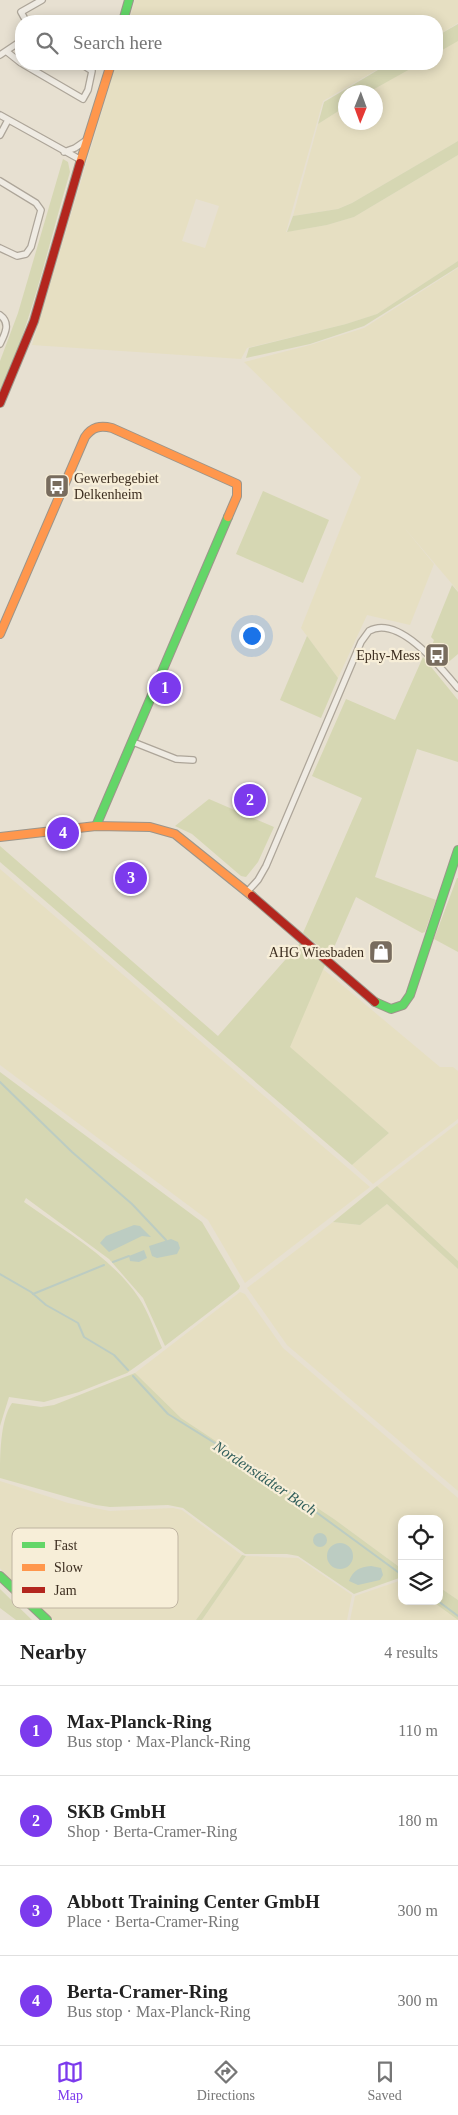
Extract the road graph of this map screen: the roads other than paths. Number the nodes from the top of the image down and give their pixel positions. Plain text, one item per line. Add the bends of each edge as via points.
1 (42, 0) edge
2 (129, 0) edge
3 (23, 15) edge
4 (125, 15) edge
5 (15, 46) edge
6 (3, 53) edge
7 (15, 59) edge
8 (34, 70) edge
9 (90, 70) edge
10 (109, 70) edge
11 (0, 116) edge
12 (8, 120) junction
13 (0, 135) edge
14 (88, 139) junction
15 (64, 152) junction
16 (81, 160) junction
17 (0, 182) edge
18 (0, 248) edge
19 (0, 315) edge
20 (0, 344) edge
21 (0, 403) edge
22 (0, 634) edge
23 (458, 688) edge
24 (133, 742) junction
25 (193, 760) dead end
26 (96, 826) junction
27 (0, 837) edge
28 (458, 850) edge
29 (247, 892) junction
30 (0, 1576) edge
31 (12, 1589) edge
32 (33, 1608) edge
33 (47, 1620) edge

1 - 3 street via 21,12
2 - 4 street
5 - 6 street
6 - 7 street
8 - 9 street via 83,98 88,90
10 - 14 street
11 - 12 street
12 - 13 street
12 - 15 street
14 - 15 street
14 - 16 street
15 - 16 street
16 - 21 street via 34,321
17 - 18 street via 36,203 41,210 26,254 16,256
19 - 20 street via 6,320 7,327
22 - 24 street via 85,437 95,428 112,428 235,481 237,496
23 - 29 street via 420,645 384,628 369,631 361,642 266,866
24 - 25 street via 176,759
24 - 26 street
26 - 27 street
26 - 29 street via 150,827 175,834 193,845
28 - 29 street via 410,995 403,1005 395,1009 375,1002
30 - 31 street
32 - 33 street

